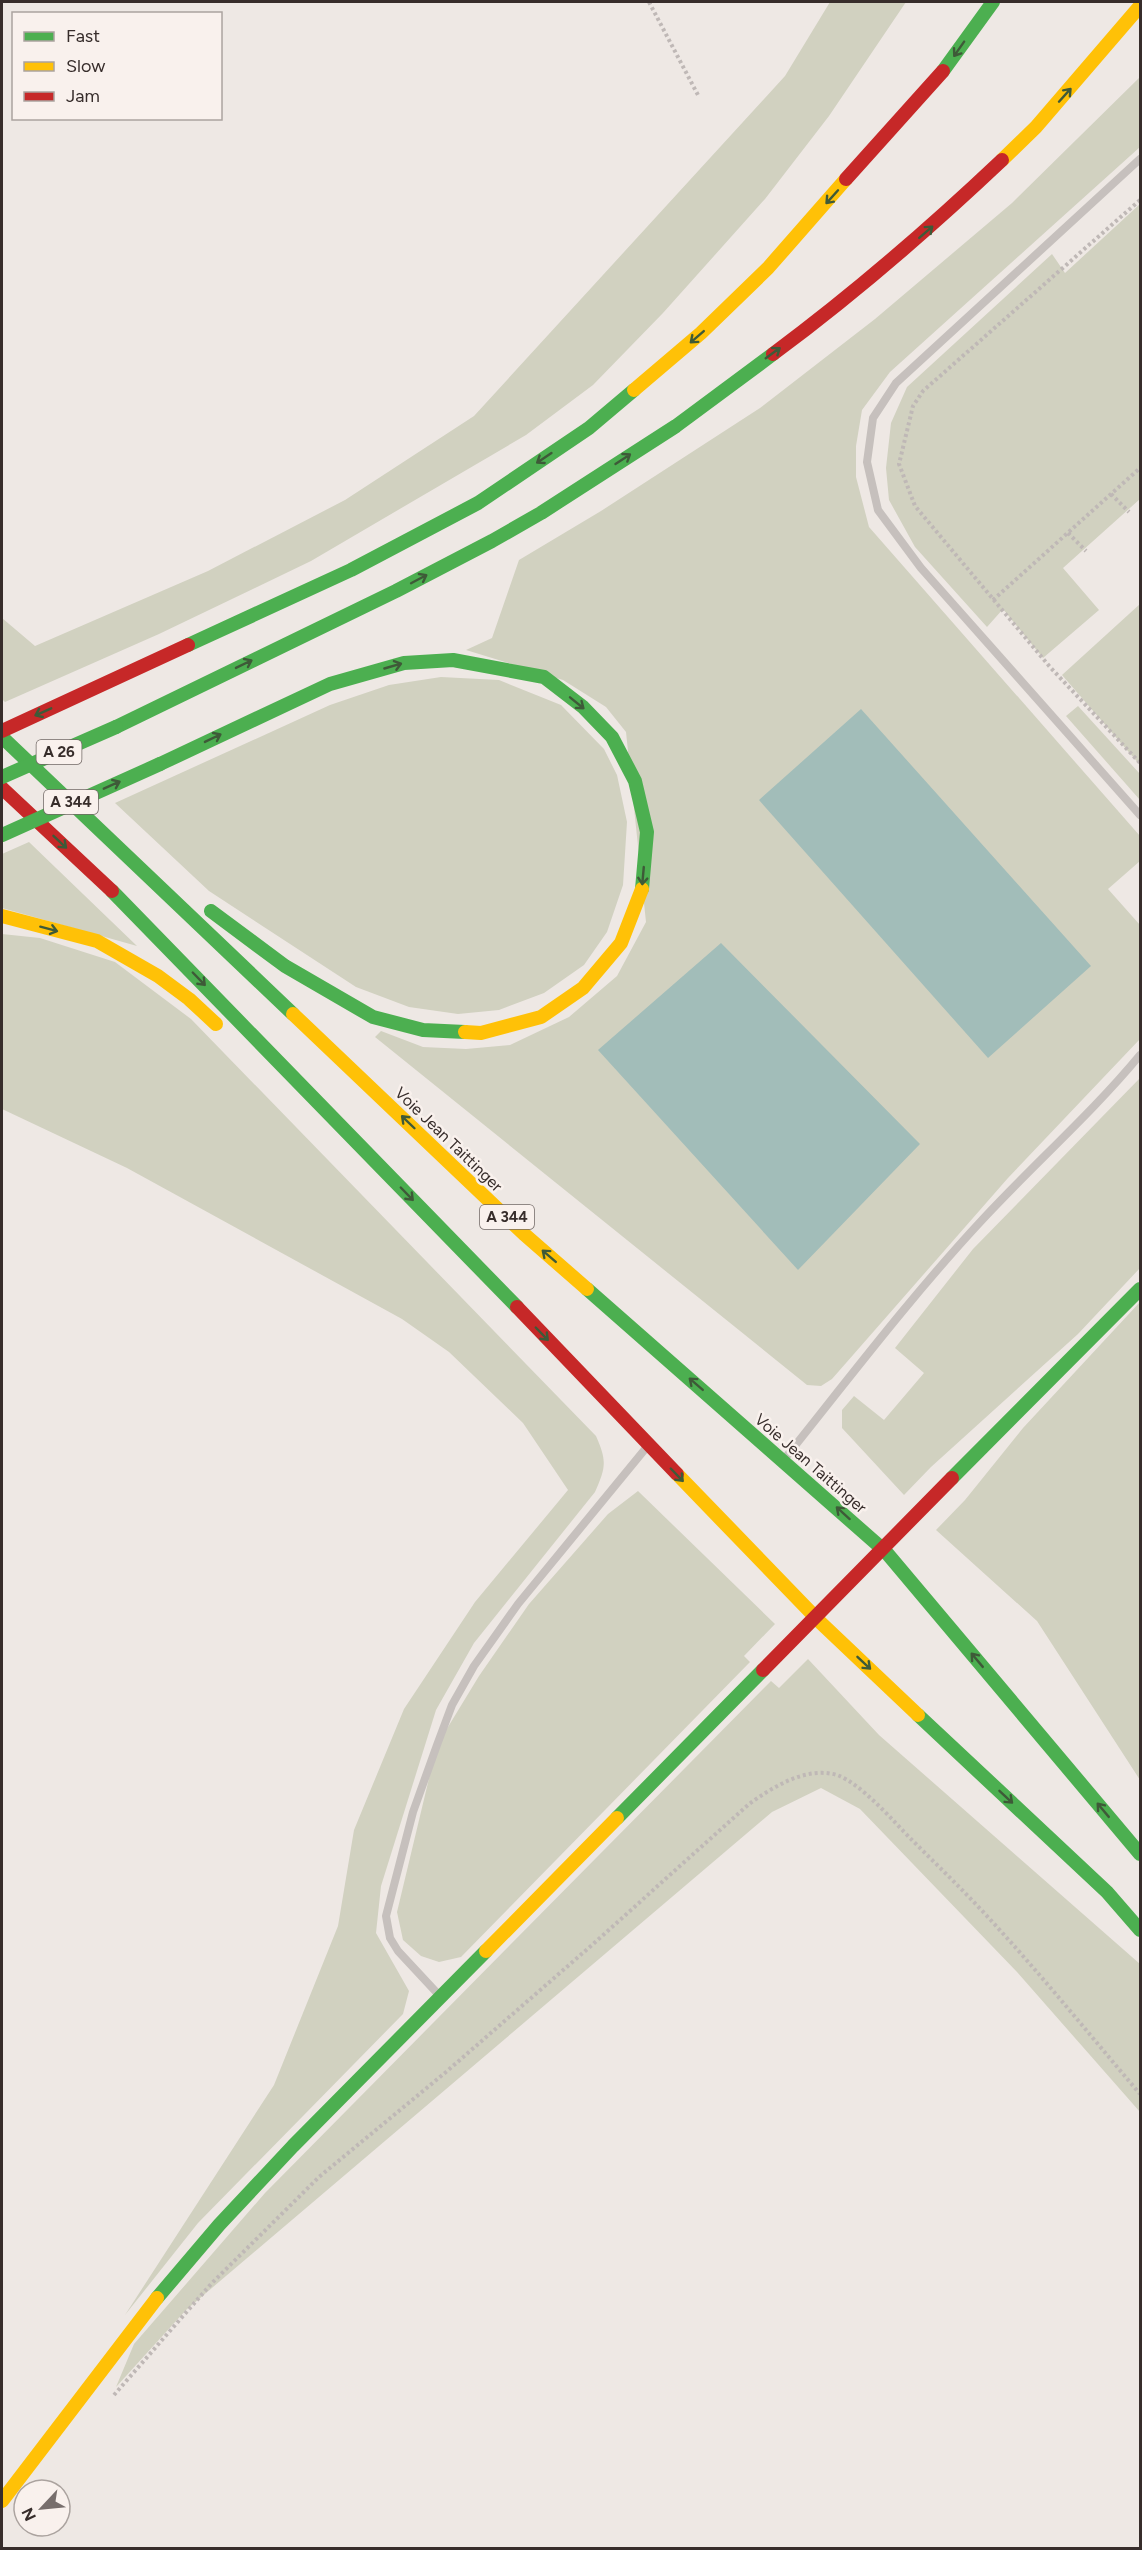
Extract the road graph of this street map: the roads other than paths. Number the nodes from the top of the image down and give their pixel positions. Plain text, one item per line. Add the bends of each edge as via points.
1 (993, 2) edge
2 (1140, 6) edge
3 (1140, 159) edge
4 (2, 731) edge
5 (2, 737) edge
6 (2, 777) edge
7 (2, 788) edge
8 (1140, 815) edge
9 (2, 835) edge
10 (141, 867) junction
11 (171, 876) dead end
12 (204, 906) dead end
13 (2, 916) edge
14 (229, 1036) dead end
15 (246, 1050) dead end
16 (1140, 1055) edge
17 (309, 1091) junction
18 (1140, 1289) edge
19 (648, 1445) junction
20 (783, 1460) junction
21 (1140, 1854) edge
22 (1107, 1892) junction
23 (1140, 1915) edge
24 (1140, 1930) edge
25 (441, 1997) junction
26 (2, 2501) edge

1 -> 4 main road, A 26 via 952,60 768,268 702,333 589,428 478,503 351,570
6 -> 2 main road, A 26, bridge via 116,727 396,591 541,513 676,426 835,308 928,230 1036,127
3 - 8 lane via 896,383 873,418 867,462 878,510 921,568
5 - 10 main road, Voie Jean Taittinger / A 344
7 -> 17 main road, A 344 via 104,882
9 -> 12 main road, bridge via 330,684 404,663 453,660 544,677 583,707 612,737 636,781 647,832 642,894 621,943 583,988 541,1017 481,1033 423,1030 373,1017 285,966
10 - 11 main road
20 -> 10 main road, Voie Jean Taittinger / A 344 via 524,1234
13 -> 14 main road via 97,941 158,976
15 - 17 main road
16 - 20 lane via 1113,1088 983,1219
17 -> 19 main road, A 344
18 - 25 main road, bridge
19 -> 22 main road, A 344 via 821,1623
19 - 25 lane via 518,1604 474,1666 436,1745 413,1812 386,1916 390,1938 398,1951
21 -> 20 main road, Voie Jean Taittinger / A 344 via 886,1552
22 - 23 main road
22 - 24 main road
25 - 26 main road via 219,2225 116,2348

